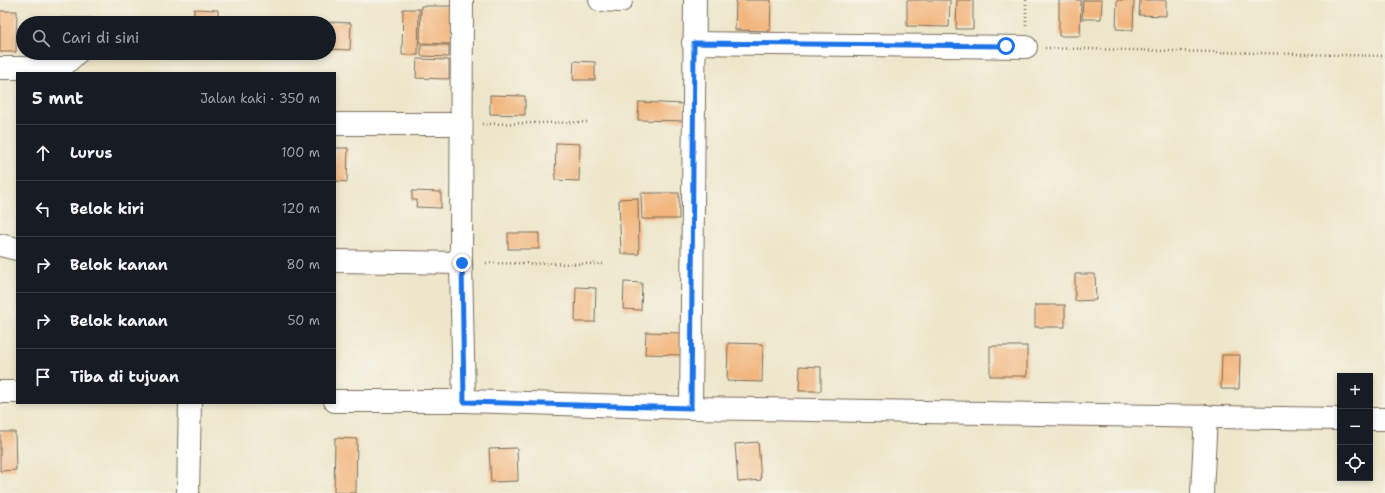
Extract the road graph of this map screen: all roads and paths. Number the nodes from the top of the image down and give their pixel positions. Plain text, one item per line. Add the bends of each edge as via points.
1 (462, 0) edge
2 (600, 0) edge
3 (695, 0) edge
4 (1026, 0) edge
5 (622, 1) edge
6 (694, 43) junction
7 (1026, 47) junction
8 (1385, 56) edge
9 (69, 60) edge
10 (0, 68) edge
11 (590, 122) dead end
12 (336, 124) edge
13 (462, 124) junction
14 (0, 245) edge
15 (16, 249) edge
16 (336, 261) edge
17 (462, 263) junction
18 (606, 264) dead end
19 (0, 392) edge
20 (16, 392) edge
21 (336, 401) edge
22 (464, 402) junction
23 (190, 404) edge
24 (691, 408) junction
25 (1206, 416) junction
26 (1337, 419) edge
27 (1373, 419) edge
28 (1385, 419) edge
29 (188, 493) edge
30 (1202, 493) edge

1 - 13 street
2 - 5 street
3 - 6 street
4 - 7 path
6 - 7 street
6 - 24 street
7 - 8 path
9 - 10 street via 53,68
11 - 13 path
12 - 13 street
13 - 17 street
14 - 15 street
16 - 17 street
17 - 18 path
17 - 22 street
19 - 20 street
21 - 22 street
22 - 24 street
23 - 29 street
24 - 25 street
25 - 26 street
25 - 30 street
27 - 28 street

